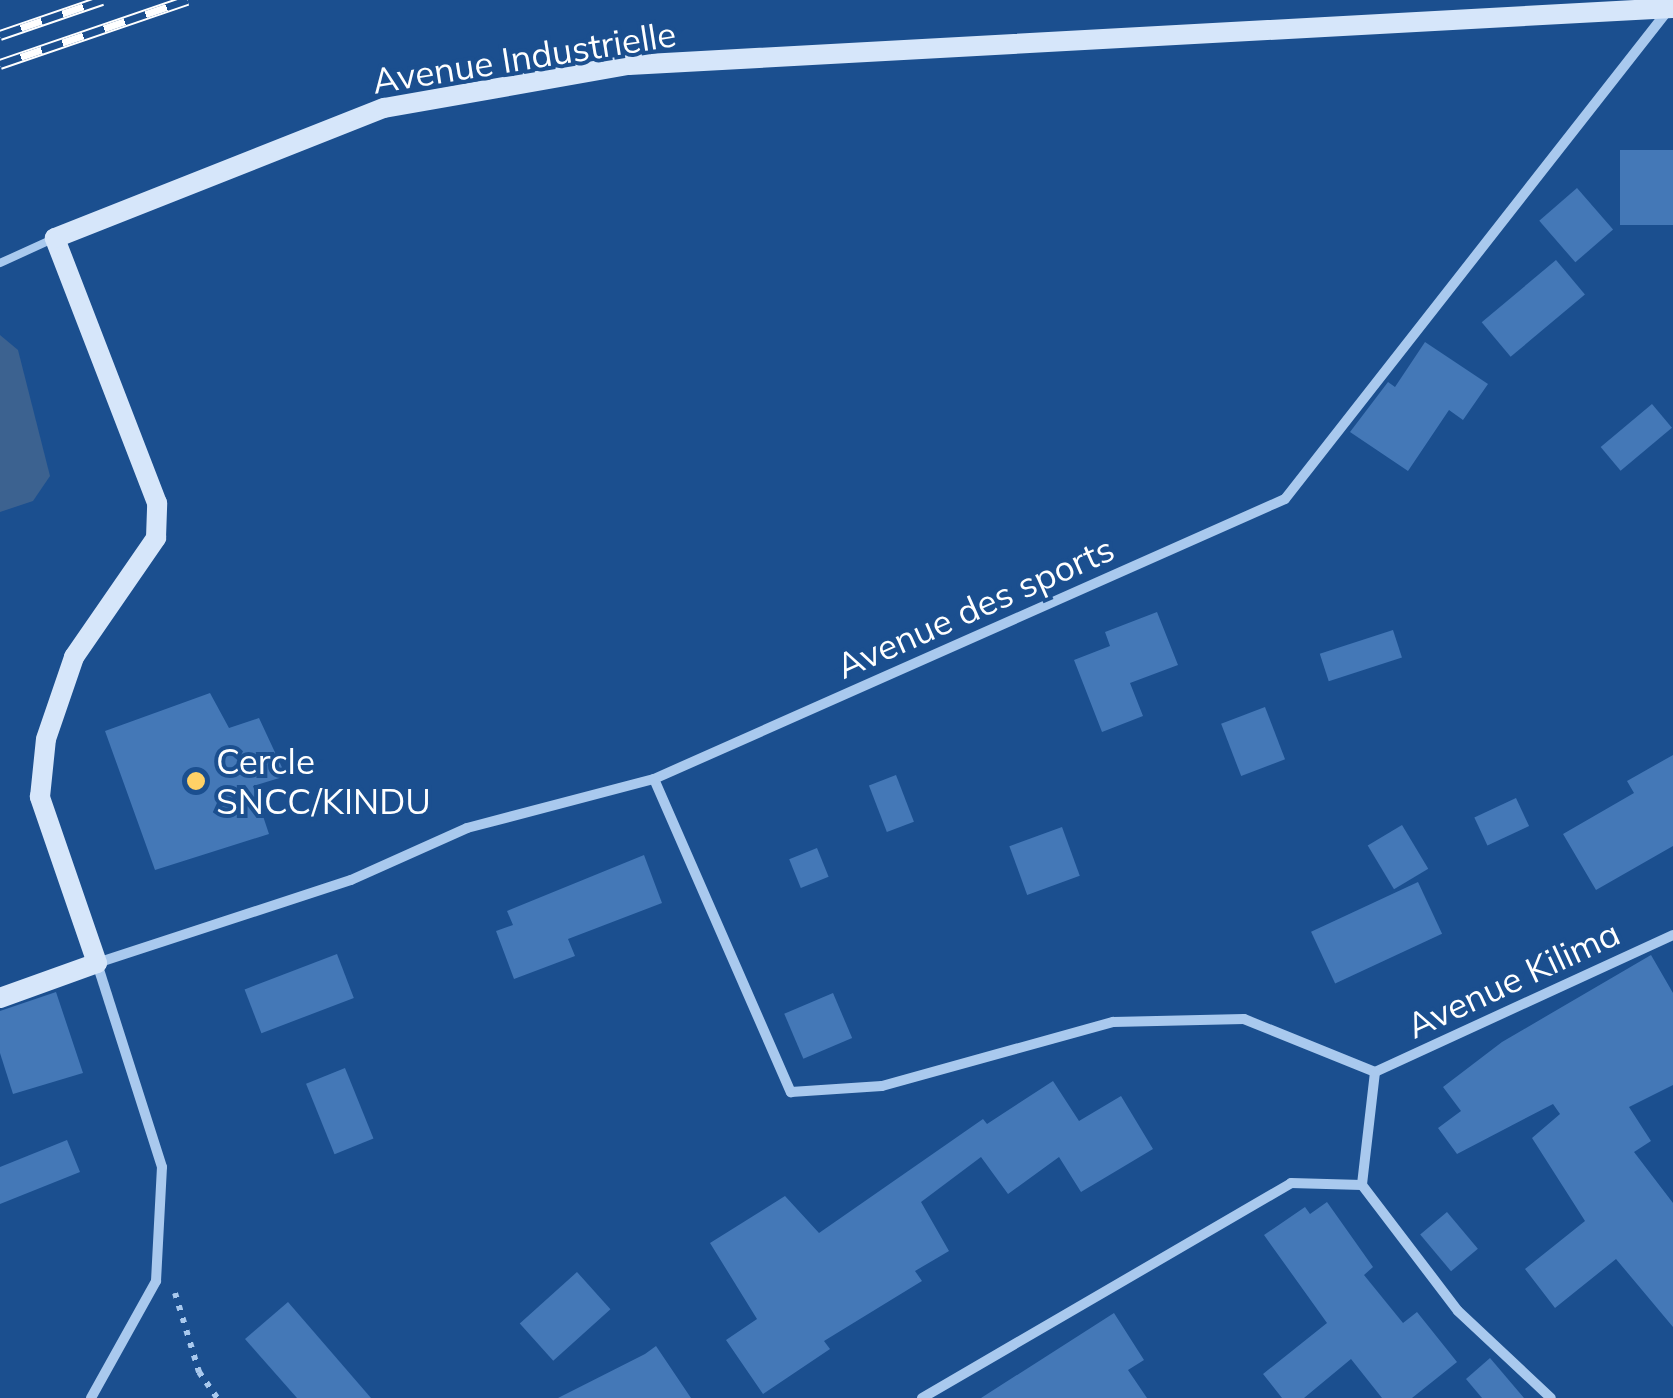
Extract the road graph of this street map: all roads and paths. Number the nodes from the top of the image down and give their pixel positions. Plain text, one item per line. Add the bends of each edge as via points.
1 (1671, 8) edge
2 (55, 238) junction
3 (0, 263) edge
4 (654, 779) junction
5 (1673, 935) edge
6 (97, 962) junction
7 (0, 998) edge
8 (1375, 1072) junction
9 (1362, 1185) junction
10 (156, 1282) junction
11 (90, 1398) edge
12 (216, 1398) edge
13 (922, 1398) edge
14 (1551, 1398) edge

1 - 2 street, Avenue Industrielle via 629,65 384,108
1 - 4 street, Avenue des sports via 1285,499
2 - 3 lane
2 - 6 street via 157,503 156,538 74,657 46,739 40,797
4 - 6 street, Avenue des sports via 467,828 350,880
4 - 8 street via 790,1092 898,1082 1113,1022 1244,1019
5 - 8 street, Avenue Kilima
6 - 7 street
6 - 10 street via 162,1167
8 - 9 street
9 - 13 street via 1292,1183
9 - 14 street via 1458,1311
10 - 11 street
10 - 12 path via 175,1294 199,1372

